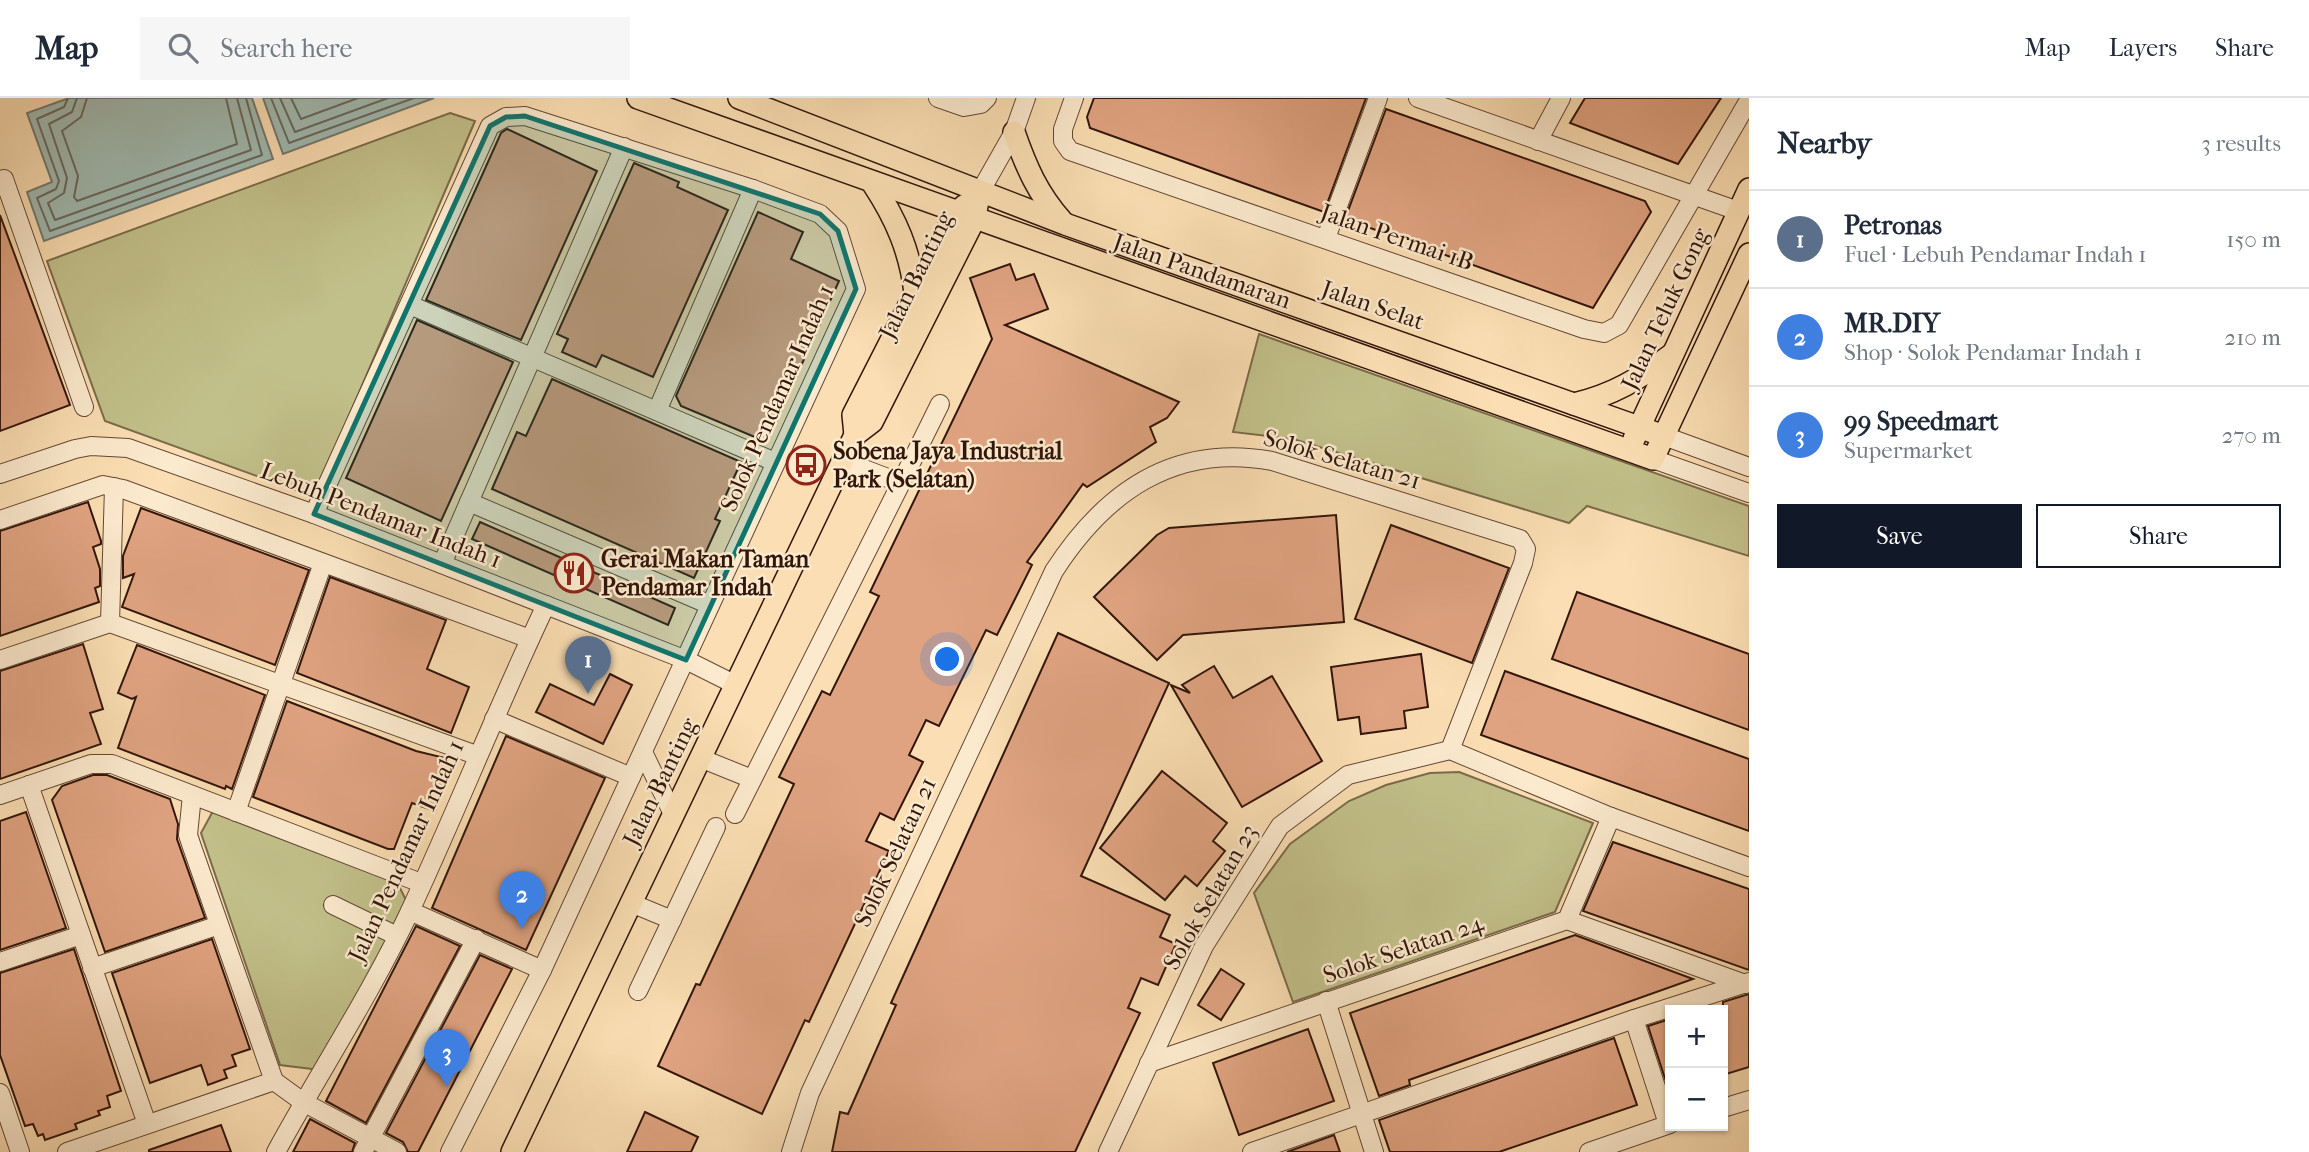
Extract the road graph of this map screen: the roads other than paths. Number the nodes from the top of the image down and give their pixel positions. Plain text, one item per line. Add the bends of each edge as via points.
1 (638, 98) edge
2 (739, 98) edge
3 (938, 98) edge
4 (987, 98) edge
5 (1026, 98) edge
6 (1074, 98) edge
7 (1378, 98) edge
8 (1418, 98) edge
9 (1561, 98) edge
10 (1749, 100) edge
11 (768, 103) edge
12 (1014, 132) junction
13 (1538, 141) junction
14 (624, 147) junction
15 (0, 180) edge
16 (873, 184) junction
17 (753, 189) junction
18 (1749, 189) edge
19 (980, 192) junction
20 (1695, 196) junction
21 (1738, 211) junction
22 (965, 216) junction
23 (1065, 224) junction
24 (1326, 238) junction
25 (1749, 254) edge
26 (915, 293) junction
27 (410, 305) junction
28 (1675, 352) junction
29 (532, 358) junction
30 (940, 404) dead end
31 (1574, 404) junction
32 (83, 407) dead end
33 (657, 411) junction
34 (1640, 427) junction
35 (855, 435) junction
36 (1664, 436) junction
37 (1629, 451) junction
38 (1653, 459) junction
39 (843, 461) junction
40 (775, 462) junction
41 (1749, 467) edge
42 (0, 474) edge
43 (901, 483) junction
44 (114, 487) junction
45 (1749, 493) edge
46 (469, 502) junction
47 (314, 514) junction
48 (0, 520) edge
49 (323, 563) junction
50 (442, 564) junction
51 (546, 605) junction
52 (710, 605) junction
53 (110, 623) junction
54 (530, 639) junction
55 (0, 660) edge
56 (685, 660) junction
57 (736, 685) junction
58 (283, 686) junction
59 (494, 719) junction
60 (1450, 750) junction
61 (643, 752) junction
62 (476, 755) junction
63 (700, 758) junction
64 (631, 777) junction
65 (752, 779) junction
66 (29, 785) junction
67 (192, 794) junction
68 (0, 795) edge
69 (236, 812) junction
70 (673, 814) junction
71 (735, 814) dead end
72 (1611, 817) junction
73 (716, 827) dead end
74 (1749, 867) edge
75 (421, 883) junction
76 (631, 903) junction
77 (333, 905) dead end
78 (410, 911) junction
79 (672, 920) junction
80 (1567, 920) junction
81 (219, 925) junction
82 (80, 935) junction
83 (397, 936) junction
84 (476, 939) junction
85 (0, 962) edge
86 (92, 968) junction
87 (542, 970) junction
88 (1747, 983) edge
89 (638, 991) dead end
90 (1326, 1001) junction
91 (1634, 1019) junction
92 (1149, 1063) junction
93 (274, 1081) junction
94 (1, 1097) edge
95 (1749, 1100) edge
96 (303, 1102) junction
97 (1728, 1106) edge
98 (1665, 1112) edge
99 (1362, 1116) junction
100 (147, 1124) junction
101 (1665, 1125) edge
102 (366, 1146) edge
103 (20, 1152) edge
104 (67, 1152) edge
105 (276, 1152) edge
106 (397, 1152) edge
107 (450, 1152) edge
108 (512, 1152) edge
109 (792, 1152) edge
110 (1108, 1152) edge
111 (1252, 1152) edge
112 (1374, 1152) edge
113 (1589, 1152) edge

1 - 16 main road, Jalan Pandamaran
2 - 11 main road
3 - 4 street via 964,107
5 - 12 street
6 - 24 street, Jalan Permai 1B via 1063,129 1063,141 1070,151
7 - 24 street
8 - 13 street
9 - 13 street
10 - 20 street, Jalan Permai 1B
11 - 19 main road
12 - 19 street
12 - 23 main road via 1042,198
13 - 20 street
14 - 17 street, Solok Pendamar Indah 1
14 - 27 street, Solok Pendamar Indah 1 via 525,116 506,117 490,125
14 - 29 street
15 - 32 street via 4,179
16 - 22 main road, Jalan Pandamaran
16 - 26 main road via 904,240
17 - 33 street
17 - 40 street, Solok Pendamar Indah 1 via 820,214 838,231 856,289
18 - 21 main road, Jalan Teluk Gong
19 - 22 main road, Jalan Banting
19 - 23 main road, Jalan Selat
20 - 21 street
20 - 24 street, Jalan Permai 1B via 1619,325 1604,333
21 - 28 main road, Jalan Teluk Gong
22 - 26 main road, Jalan Banting
22 - 35 main road, Jalan Banting via 872,422
22 - 37 main road, Jalan Pandamaran
23 - 31 main road, Jalan Selat
25 - 36 main road
26 - 35 main road, Jalan Banting via 853,415
27 - 29 street
27 - 47 street
28 - 31 main road via 1626,387
28 - 34 main road, Jalan Teluk Gong
29 - 33 street
29 - 46 street
30 - 43 street
31 - 34 main road, Jalan Selat
33 - 40 street
34 - 36 main road, Jalan Selat
34 - 37 main road, Jalan Teluk Gong
35 - 39 main road, Jalan Banting
36 - 38 main road
36 - 41 street, Jalan Selat
37 - 38 main road, Jalan Pandamaran
38 - 45 street, Jalan Pandamaran
39 - 43 street
39 - 57 main road, Jalan Banting
40 - 52 street, Solok Pendamar Indah 1
42 - 47 street, Lebuh Pendamar Indah 1 via 75,449 118,447
43 - 65 street
44 - 48 street via 103,485
44 - 49 street
44 - 53 street
46 - 50 street
46 - 52 street
47 - 50 street, Lebuh Pendamar Indah 1
49 - 54 street
49 - 58 street
50 - 51 street, Lebuh Pendamar Indah 1
51 - 54 street, Jalan Pendamar Indah 1
51 - 56 street, Lebuh Pendamar Indah 1
52 - 56 street, Solok Pendamar Indah 1
53 - 55 street
53 - 58 street
54 - 59 street, Jalan Pendamar Indah 1
56 - 57 street, Lebuh Pendamar Indah 1
56 - 61 street, Solok Pendamar Indah 1
57 - 63 main road, Jalan Banting
58 - 62 street
58 - 69 street
59 - 62 street, Jalan Pendamar Indah 1
59 - 64 street
60 - 72 street
60 - 92 street, Solok Selatan 23 via 1348,775 1280,826 1204,946
60 - 109 street, Solok Selatan 21 via 1523,562 1526,549 1520,539 1272,461 1243,456 1193,459 1117,496 1071,545 1054,572 810,1093
61 - 64 street, Solok Pendamar Indah 1
61 - 70 street
62 - 75 street, Jalan Pendamar Indah 1
63 - 65 street
63 - 70 main road, Jalan Banting
64 - 87 street, Solok Pendamar Indah 1
65 - 71 street
66 - 67 street via 91,764 111,764
66 - 68 street
66 - 82 street
67 - 69 street
67 - 81 street via 188,835
69 - 75 street
70 - 76 main road, Jalan Banting
72 - 74 street
72 - 80 street
73 - 79 street
75 - 78 street, Jalan Pendamar Indah 1
76 - 79 street
76 - 108 main road, Jalan Banting
77 - 83 street
78 - 83 street, Jalan Pendamar Indah 1
78 - 84 street
79 - 89 street
80 - 88 street
80 - 90 street, Solok Selatan 24
81 - 86 street
81 - 93 street
82 - 85 street
82 - 86 street
83 - 96 street, Jalan Pendamar Indah 1
84 - 87 street
84 - 102 street
86 - 100 street
87 - 107 street, Solok Pendamar Indah 1
88 - 91 street
90 - 92 street, Solok Selatan 24
90 - 99 street
91 - 98 street
91 - 99 street
92 - 110 street, Solok Selatan 23
93 - 96 street
93 - 100 street
94 - 103 street
95 - 97 street
96 - 102 street
96 - 105 street, Jalan Pendamar Indah 1
99 - 111 street
99 - 112 street
100 - 104 street
101 - 113 street
102 - 106 street

